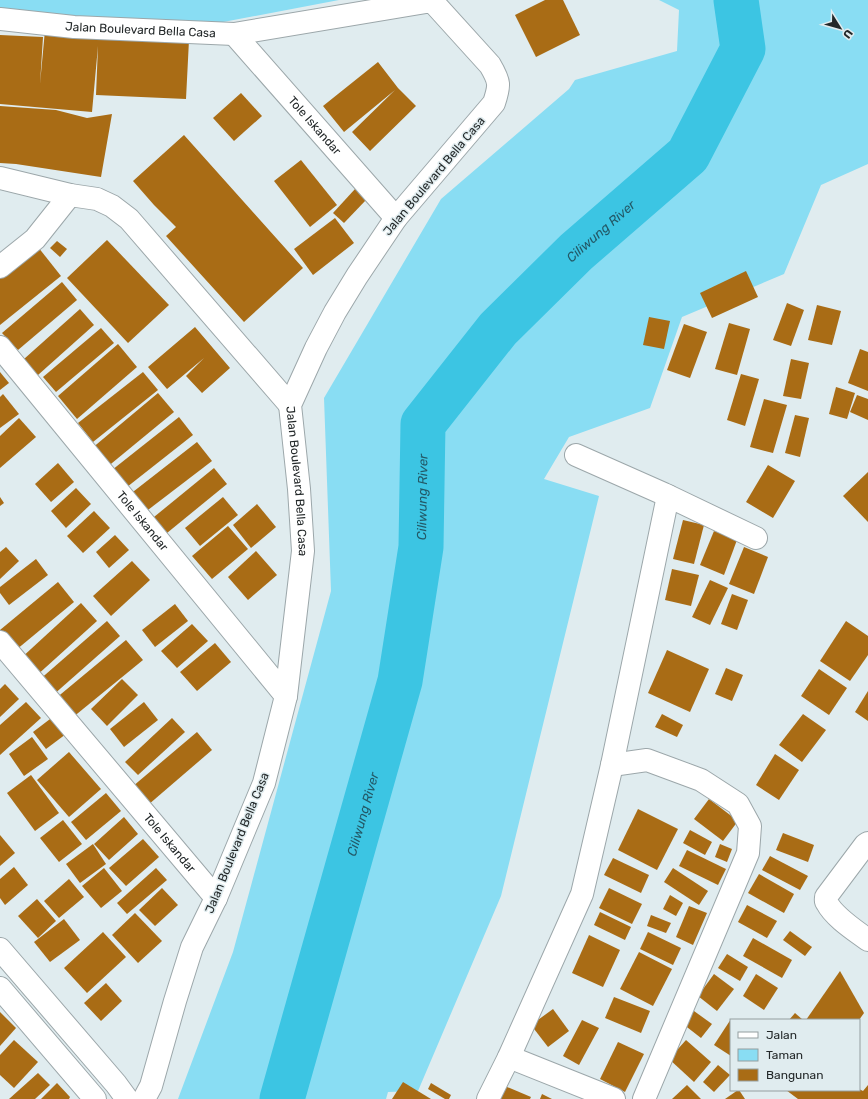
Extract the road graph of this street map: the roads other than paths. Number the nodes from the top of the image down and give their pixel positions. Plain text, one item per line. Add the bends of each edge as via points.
1 (0, 19) edge
2 (234, 34) junction
3 (0, 178) edge
4 (70, 195) junction
5 (396, 218) junction
6 (0, 267) edge
7 (0, 347) edge
8 (290, 405) junction
9 (576, 455) dead end
10 (668, 496) junction
11 (756, 538) dead end
12 (0, 642) edge
13 (286, 696) junction
14 (612, 765) junction
15 (868, 843) edge
16 (216, 898) junction
17 (868, 940) edge
18 (0, 949) edge
19 (0, 988) edge
20 (508, 1057) junction
21 (95, 1099) edge
22 (127, 1099) edge
23 (144, 1099) edge
24 (488, 1099) edge
25 (614, 1099) edge
26 (644, 1099) edge

1 - 2 street, Jalan Boulevard Bella Casa via 74,27
2 - 5 street, Tole Iskandar
2 - 5 street, Jalan Boulevard Bella Casa via 432,1 490,65 499,84 494,103
3 - 4 street
4 - 6 street via 35,239
4 - 8 street via 97,199 112,206 129,219
5 - 8 street, Jalan Boulevard Bella Casa via 335,312
7 - 13 street, Tole Iskandar
8 - 13 street, Jalan Boulevard Bella Casa via 303,551
9 - 10 street
10 - 11 street
10 - 14 street
12 - 16 street, Tole Iskandar
13 - 16 street, Jalan Boulevard Bella Casa via 264,783
14 - 20 street via 582,894
14 - 26 street via 646,760 701,780 738,804 750,826 748,853
15 - 17 street via 826,897 826,903 837,916
16 - 23 street, Jalan Boulevard Bella Casa via 192,947 151,1086
18 - 22 street
19 - 21 street
20 - 24 street
20 - 25 street

